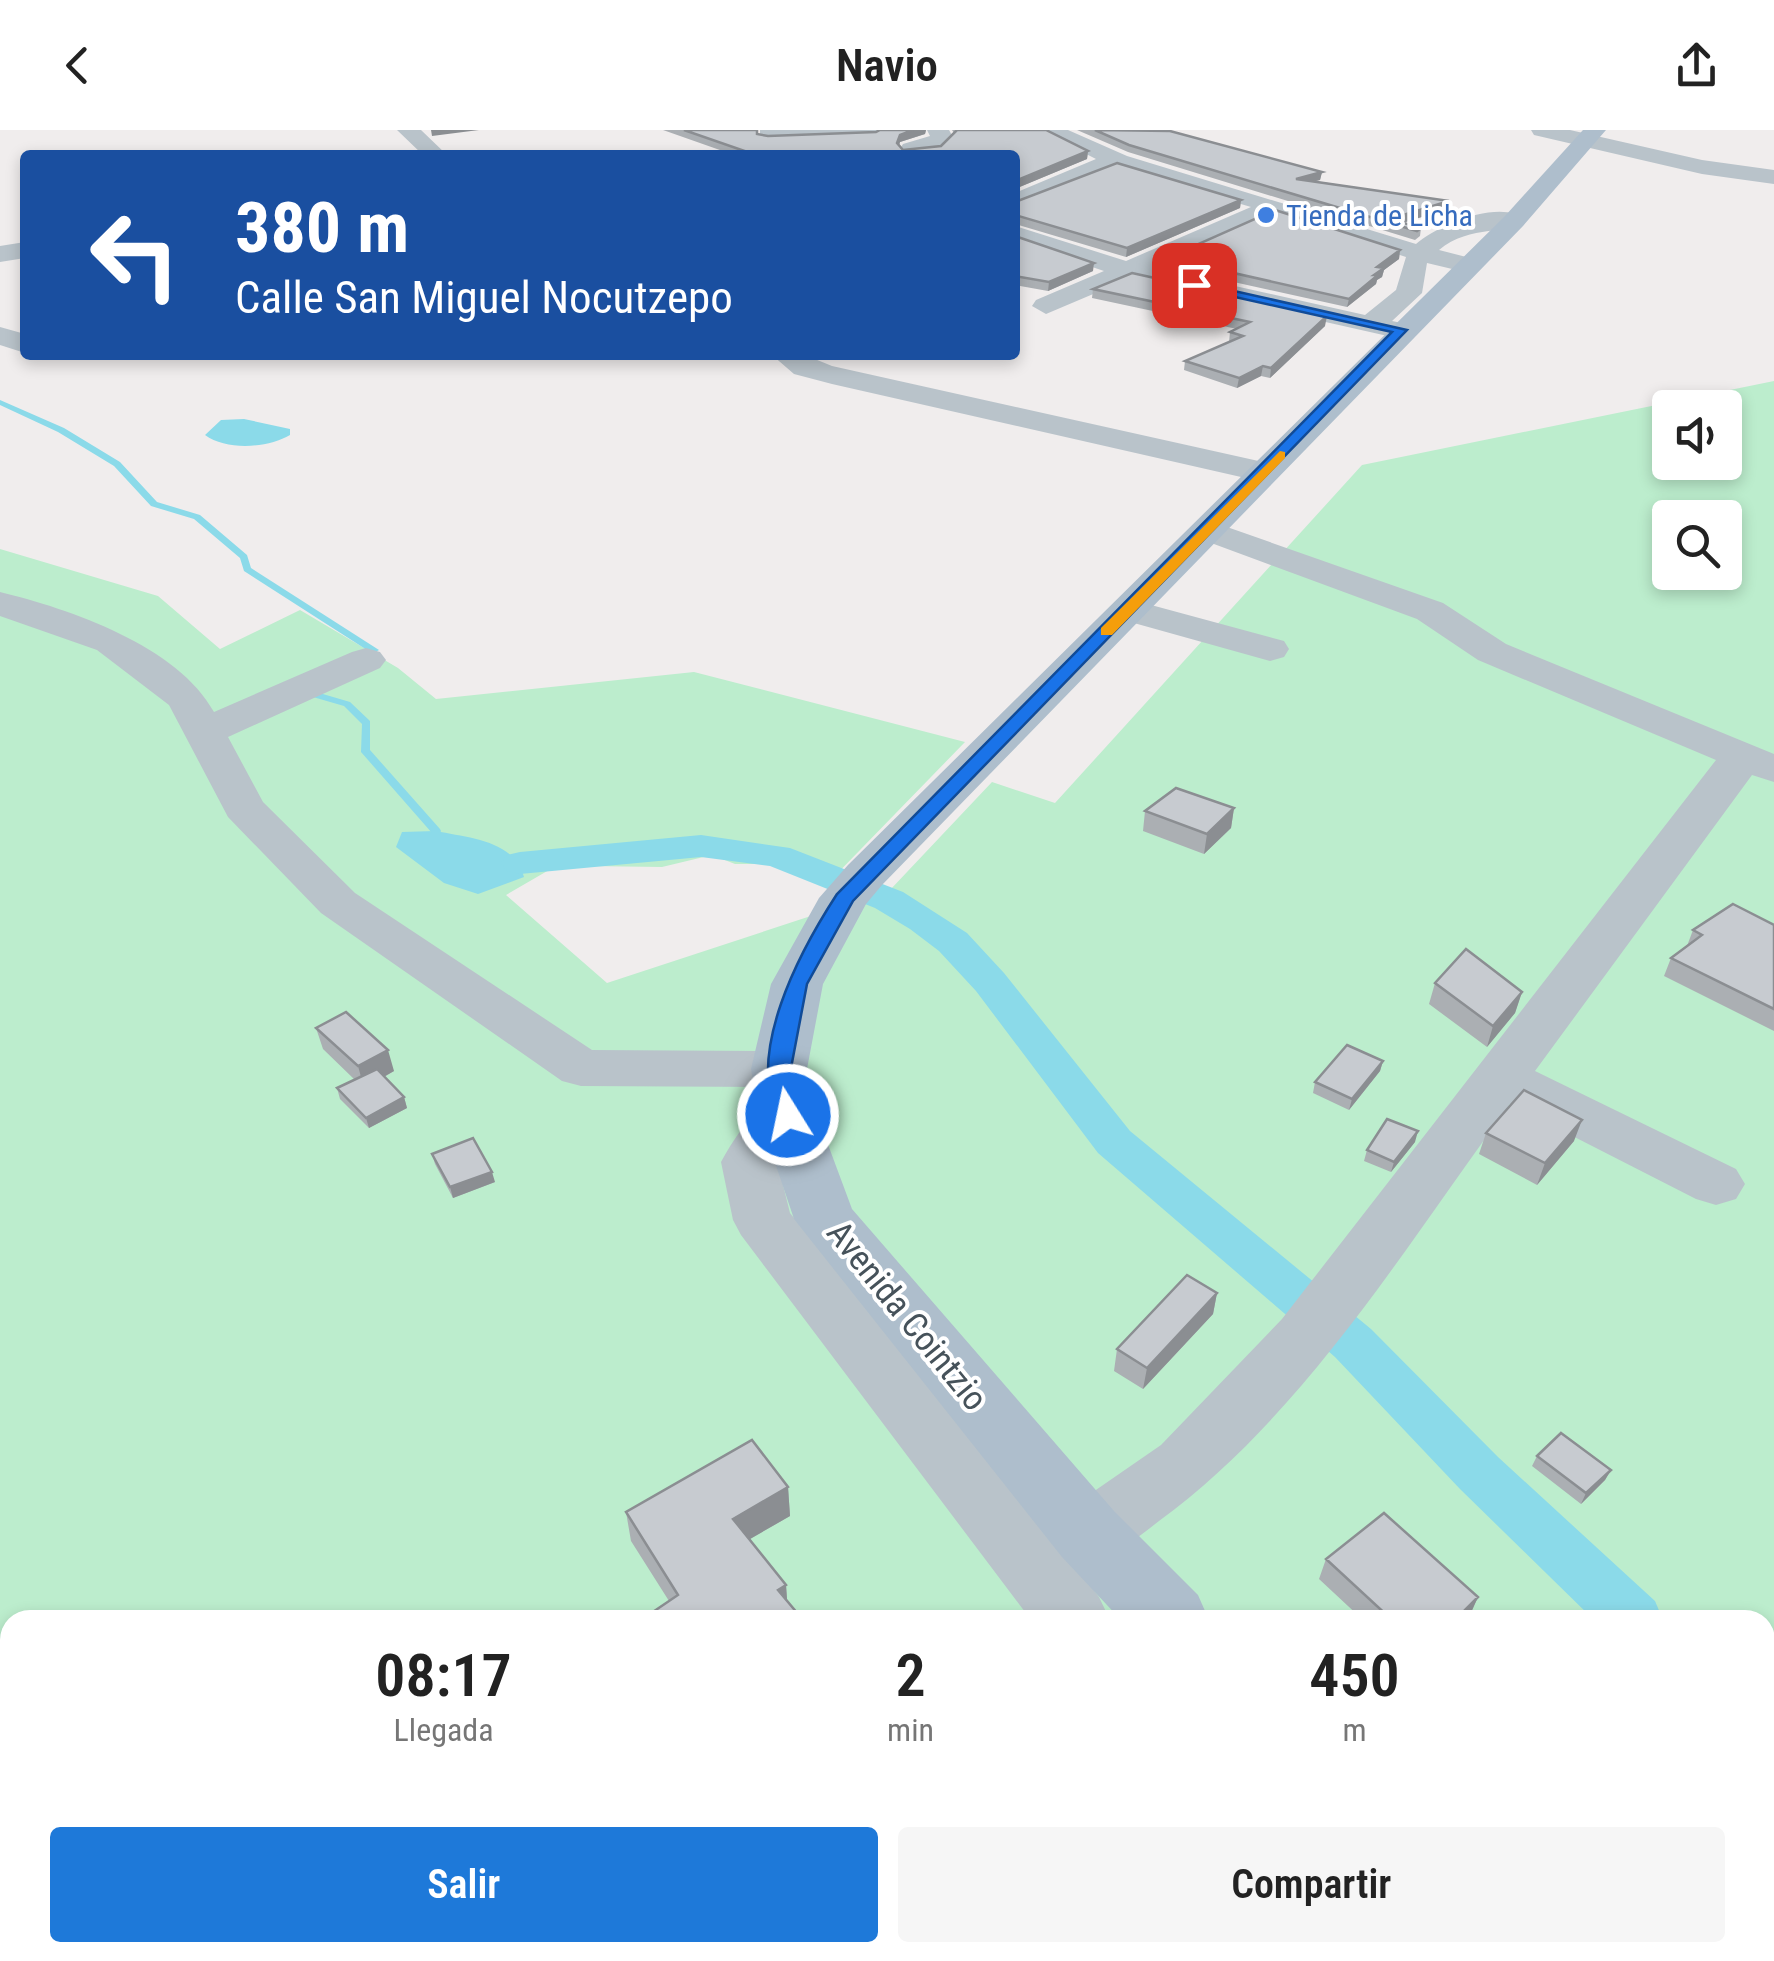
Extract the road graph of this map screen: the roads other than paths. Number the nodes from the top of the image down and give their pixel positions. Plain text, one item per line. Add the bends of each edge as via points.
1 (408, 130) edge
2 (876, 130) edge
3 (938, 130) edge
4 (1050, 130) edge
5 (763, 132) edge
6 (1571, 133) edge
7 (911, 149) edge
8 (430, 150) edge
9 (808, 150) edge
10 (1113, 160) junction
11 (1774, 177) edge
12 (1020, 199) edge
13 (1272, 206) junction
14 (1514, 221) junction
15 (1020, 235) edge
16 (1422, 254) junction
17 (1469, 265) junction
18 (1124, 270) junction
19 (1046, 306) dead end
20 (1386, 327) junction
21 (1333, 352) dead end
22 (793, 360) edge
23 (1372, 360) junction
24 (1263, 472) junction
25 (1206, 530) junction
26 (0, 603) edge
27 (1129, 610) junction
28 (1270, 648) dead end
29 (366, 660) dead end
30 (204, 732) junction
31 (1757, 761) edge
32 (1499, 1076) junction
33 (783, 1092) junction
34 (1716, 1184) dead end
35 (1088, 1534) junction
36 (1066, 1610) edge
37 (1161, 1610) edge

1 - 8 street
2 - 5 street
3 - 7 street via 938,142
4 - 10 street
5 - 9 street
6 - 11 street
6 - 14 main road
10 - 12 street
10 - 13 street
13 - 16 street
13 - 18 street
14 - 16 street via 1462,225
14 - 17 main road
15 - 18 street
16 - 17 street
16 - 20 street via 1412,265 1409,293
17 - 20 main road
18 - 19 street
18 - 20 street
20 - 23 main road
21 - 23 street
22 - 24 street via 804,368
23 - 24 main road
24 - 25 main road
25 - 27 main road
25 - 31 street via 1430,611 1492,652
26 - 30 street via 111,642 186,698
27 - 28 street
27 - 33 main road via 854,887 796,984
29 - 30 street
30 - 33 street via 244,808 338,903 581,1068
31 - 32 street via 1733,772
32 - 34 street
32 - 35 street via 1318,1318 1185,1465
33 - 35 main road, Avenida Cointzio via 825,1219
33 - 36 street via 749,1162 762,1220
35 - 37 main road, Avenida Cointzio

